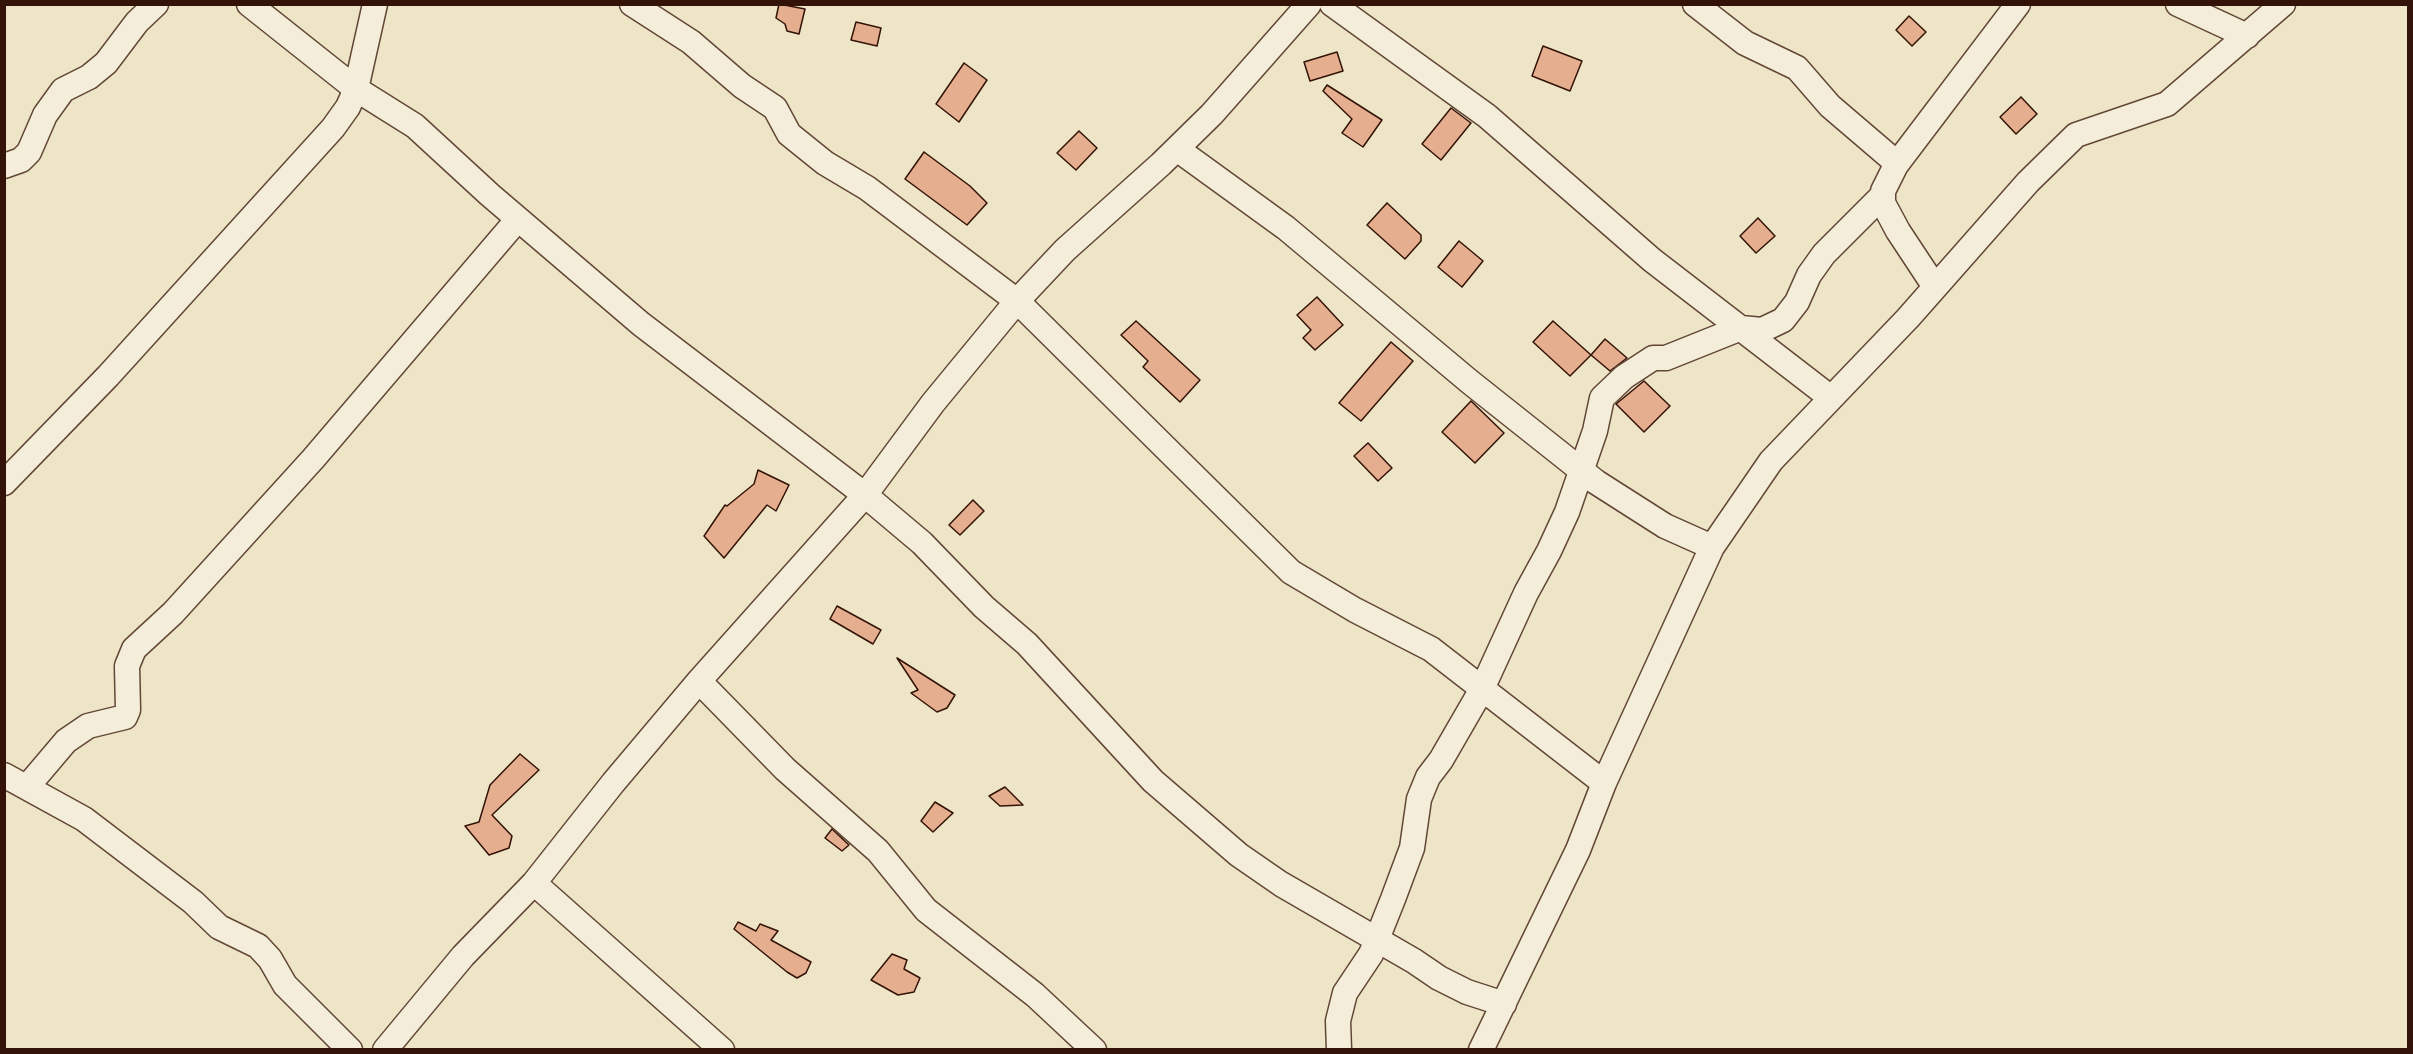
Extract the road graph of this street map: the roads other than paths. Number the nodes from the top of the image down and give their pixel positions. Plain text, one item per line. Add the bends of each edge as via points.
1 (156, 4) edge
2 (249, 4) edge
3 (375, 4) edge
4 (632, 4) edge
5 (1309, 4) edge
6 (1332, 4) edge
7 (1695, 4) edge
8 (2018, 4) edge
9 (2178, 4) edge
10 (2283, 4) edge
11 (2247, 36) junction
12 (356, 89) junction
13 (1177, 149) junction
14 (1896, 165) junction
15 (4, 166) edge
16 (1882, 196) junction
17 (518, 219) junction
18 (1935, 287) junction
19 (1017, 301) junction
20 (1741, 328) junction
21 (1831, 398) junction
22 (1580, 470) junction
23 (4, 483) edge
24 (865, 495) junction
25 (1712, 547) junction
26 (699, 681) junction
27 (1482, 688) junction
28 (4, 775) edge
29 (1604, 783) junction
30 (27, 787) junction
31 (534, 883) junction
32 (1377, 940) junction
33 (1504, 1004) junction
34 (350, 1050) edge
35 (385, 1050) edge
36 (722, 1050) edge
37 (1095, 1050) edge
38 (1339, 1050) edge
39 (1481, 1050) edge

1 - 15 street via 106,63 63,90 45,115 29,152 21,160
2 - 12 street
3 - 12 street
4 - 19 street via 691,42 742,86 775,108 789,134 825,163 867,188
5 - 13 street
6 - 20 street via 1487,116 1601,218
7 - 14 street via 1745,43 1797,68 1830,106
8 - 14 street
9 - 11 street
10 - 11 street
11 - 18 street via 2167,104 2076,135 2028,182
12 - 17 street via 415,126
12 - 23 street via 348,107 312,150 108,376
13 - 19 street via 1065,250
13 - 22 street via 1286,228
14 - 16 street
16 - 18 street via 1898,231
16 - 20 street via 1824,254 1783,320 1762,330
17 - 24 street via 641,324
17 - 30 street via 314,459 173,613 134,649 127,666 125,717 88,726 66,741
18 - 21 street
19 - 24 street via 933,403
19 - 27 street via 1291,572 1431,649
20 - 21 street
20 - 22 street via 1666,358 1653,358 1624,377 1602,398
21 - 25 street via 1771,461
22 - 25 street via 1665,526
22 - 27 street via 1567,512
24 - 26 street
24 - 32 street via 922,543 984,607 1027,644 1177,804 1281,884
25 - 29 street
26 - 31 street
26 - 37 street via 785,769 878,851 926,910 1035,995
27 - 29 street
27 - 32 street via 1428,777 1419,799 1412,848
28 - 30 street
29 - 33 street via 1578,850
30 - 34 street via 119,844 219,927 258,946 285,985
31 - 35 street via 463,956
31 - 36 street
32 - 33 street via 1452,986
32 - 38 street via 1345,993 1338,1021
33 - 39 street

